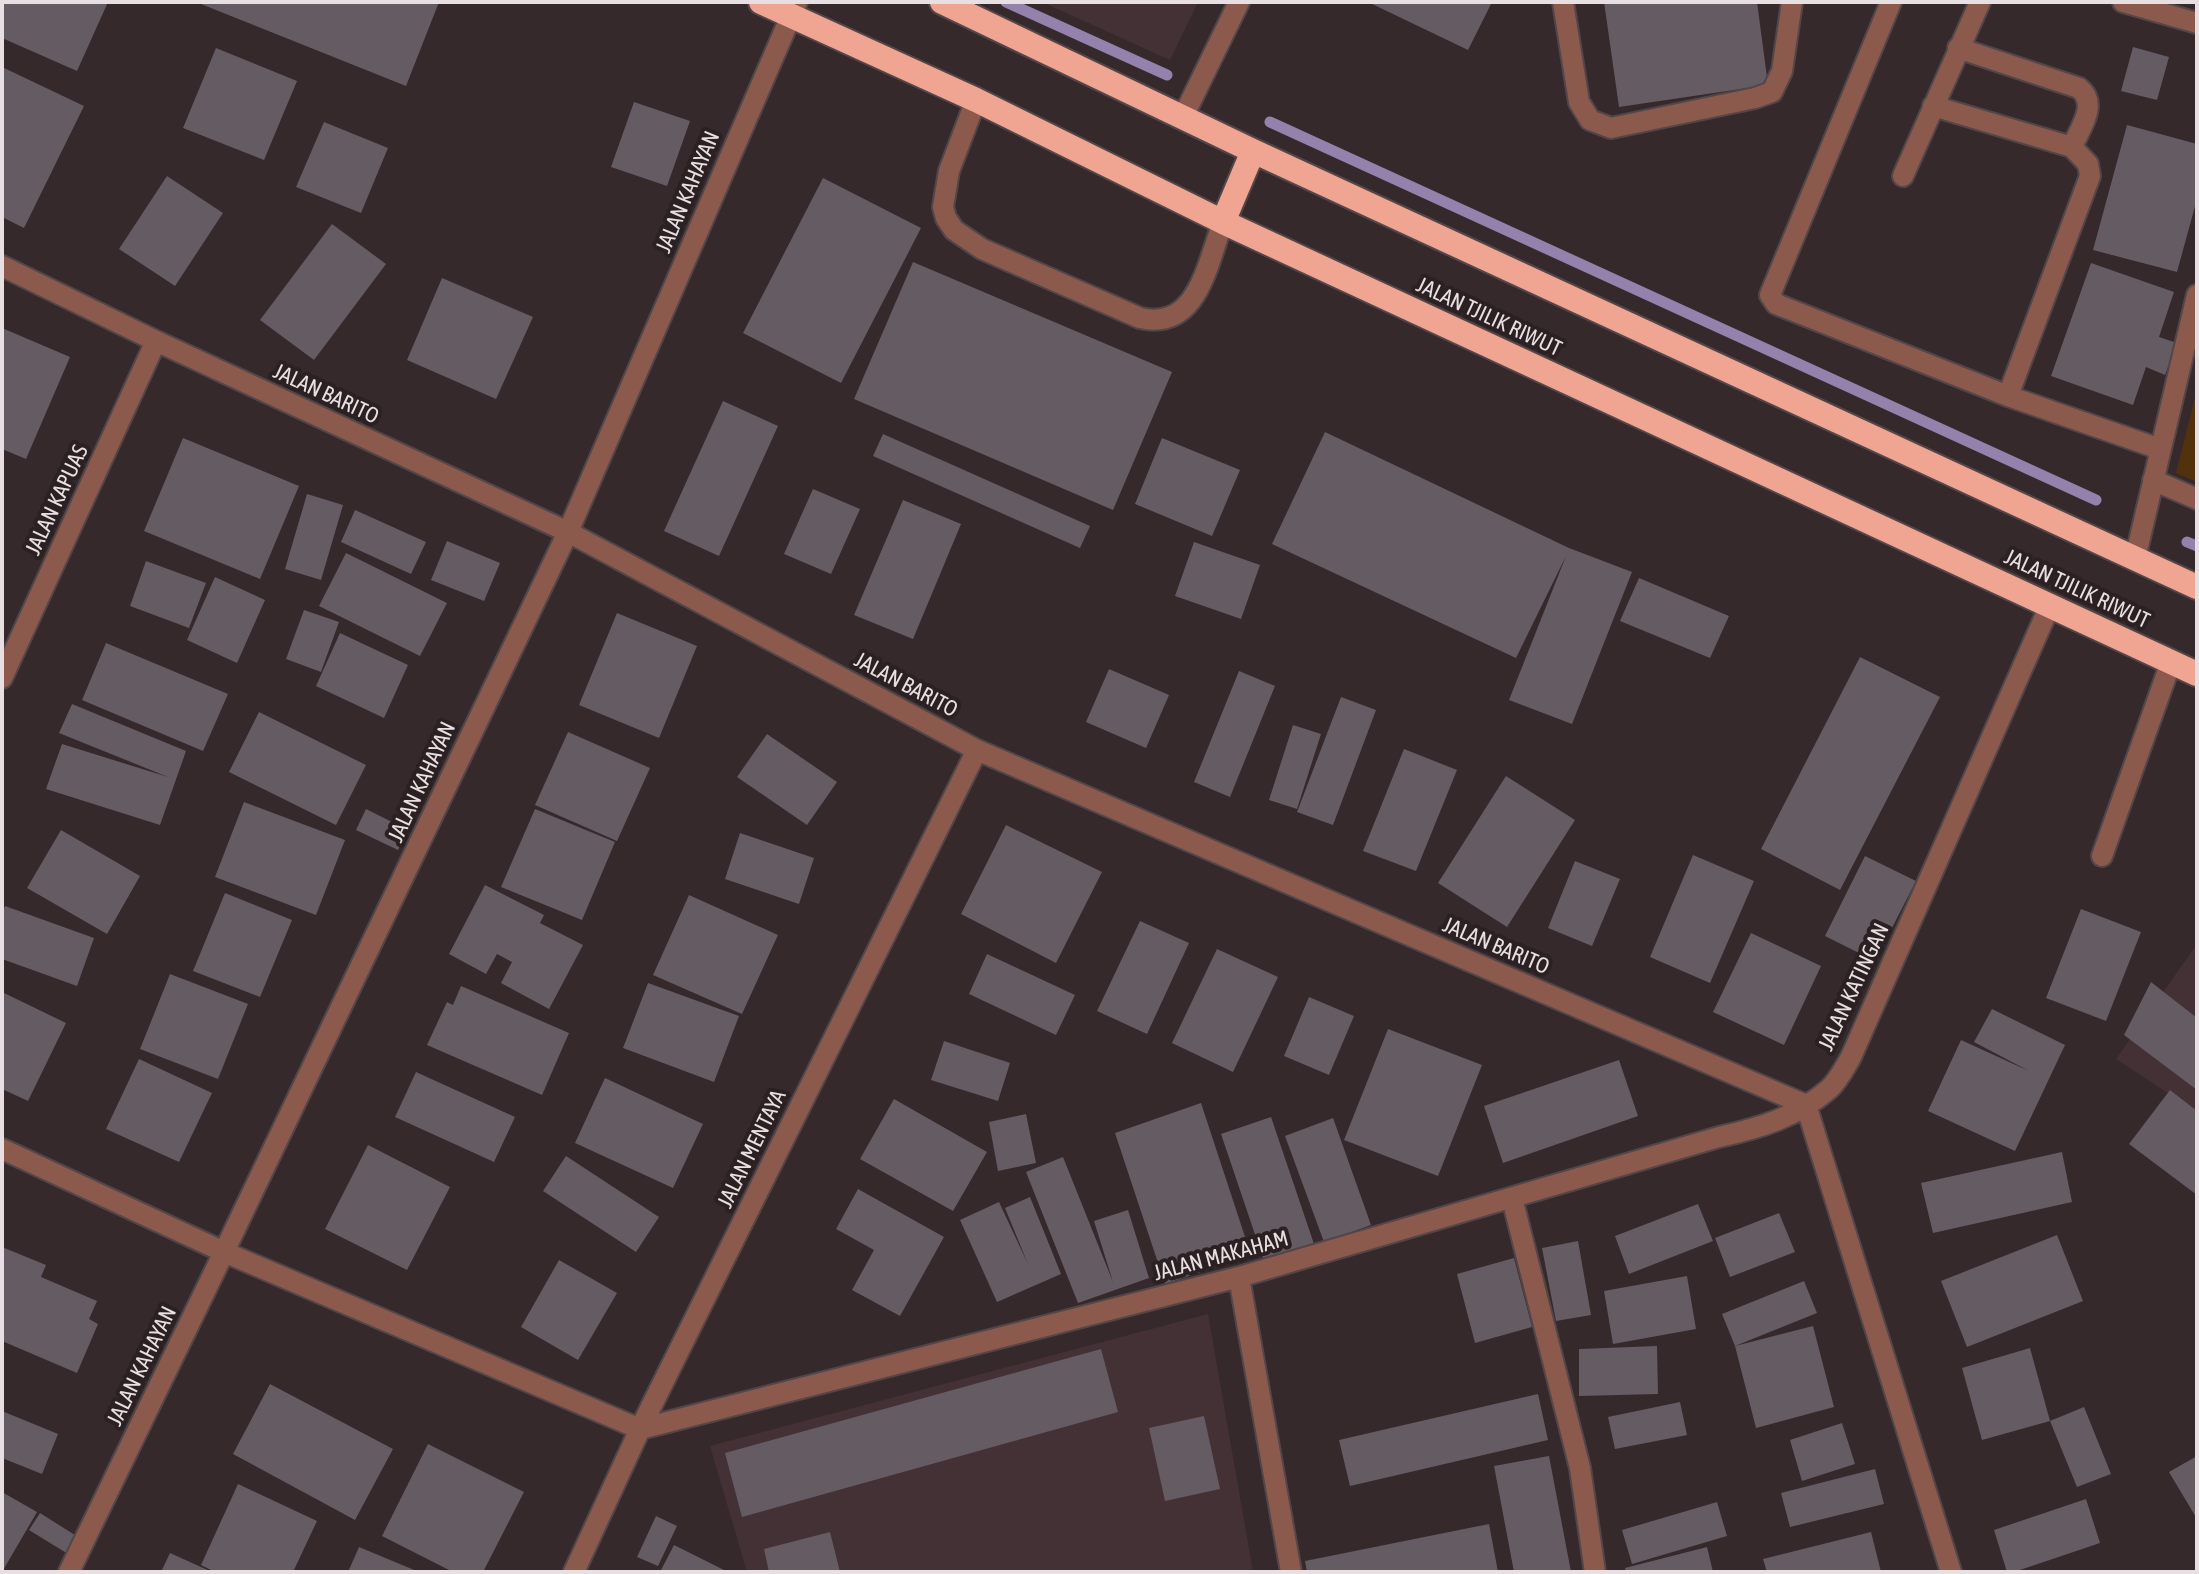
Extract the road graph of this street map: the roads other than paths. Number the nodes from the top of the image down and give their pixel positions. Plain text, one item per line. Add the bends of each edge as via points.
1 (761, 2) edge
2 (942, 2) edge
3 (1239, 2) edge
4 (1563, 2) edge
5 (1792, 2) edge
6 (1891, 2) edge
7 (1980, 2) edge
8 (2123, 2) edge
9 (793, 8) edge
10 (2197, 23) edge
11 (1958, 48) junction
12 (976, 100) junction
13 (1933, 106) junction
14 (1183, 117) junction
15 (2072, 147) junction
16 (1253, 151) junction
17 (1903, 176) dead end
18 (1223, 222) junction
19 (2, 266) edge
20 (2197, 295) edge
21 (156, 341) junction
22 (2008, 396) junction
23 (2160, 449) junction
24 (2153, 480) junction
25 (2197, 499) edge
26 (568, 532) junction
27 (2135, 559) junction
28 (2197, 587) edge
29 (2050, 605) junction
30 (2171, 662) junction
31 (2197, 674) edge
32 (2, 678) edge
33 (977, 750) junction
34 (2102, 856) dead end
35 (1806, 1105) junction
36 (2, 1149) edge
37 (1512, 1198) junction
38 (224, 1252) junction
39 (1239, 1277) junction
40 (640, 1429) junction
41 (69, 1572) edge
42 (574, 1572) edge
43 (1291, 1572) edge
44 (1595, 1572) edge
45 (1951, 1572) edge

1 - 9 highway, JALAN TJILIK RIWUT
2 - 14 highway
3 - 14 street
4 - 5 street via 1579,102 1590,120 1611,128 1772,92 1782,71
6 - 22 street via 1770,295 1776,304
7 - 11 street
8 - 10 street
9 - 12 highway, JALAN TJILIK RIWUT
9 - 26 street, JALAN KAHAYAN
11 - 13 street
11 - 15 street via 2087,94 2090,106
12 - 18 highway, JALAN TJILIK RIWUT
12 - 18 street via 949,171 943,207 954,230 982,249 1156,322 1183,311 1196,293
13 - 15 street
13 - 17 street
14 - 16 highway
15 - 22 street via 2088,164 2090,176
16 - 18 highway
16 - 27 highway
18 - 29 highway, JALAN TJILIK RIWUT
19 - 21 street, JALAN BARITO
20 - 23 street
21 - 26 street, JALAN BARITO
21 - 32 street, JALAN KAPUAS
22 - 23 street
23 - 24 street
24 - 25 street
24 - 27 street
26 - 33 street, JALAN BARITO
26 - 38 street, JALAN KAHAYAN
27 - 28 highway
29 - 30 highway, JALAN TJILIK RIWUT
29 - 35 street, JALAN KATINGAN via 1851,1057 1832,1087
30 - 31 highway, JALAN TJILIK RIWUT
30 - 34 street
33 - 35 street, JALAN BARITO
33 - 40 street, JALAN MENTAYA
35 - 37 street, JALAN MAKAHAM via 1765,1127
35 - 45 street
36 - 38 street
37 - 39 street, JALAN MAKAHAM
37 - 44 street via 1580,1468
38 - 40 street
38 - 41 street, JALAN KAHAYAN
39 - 40 street, JALAN MAKAHAM
39 - 43 street
40 - 42 street, JALAN MENTAYA

